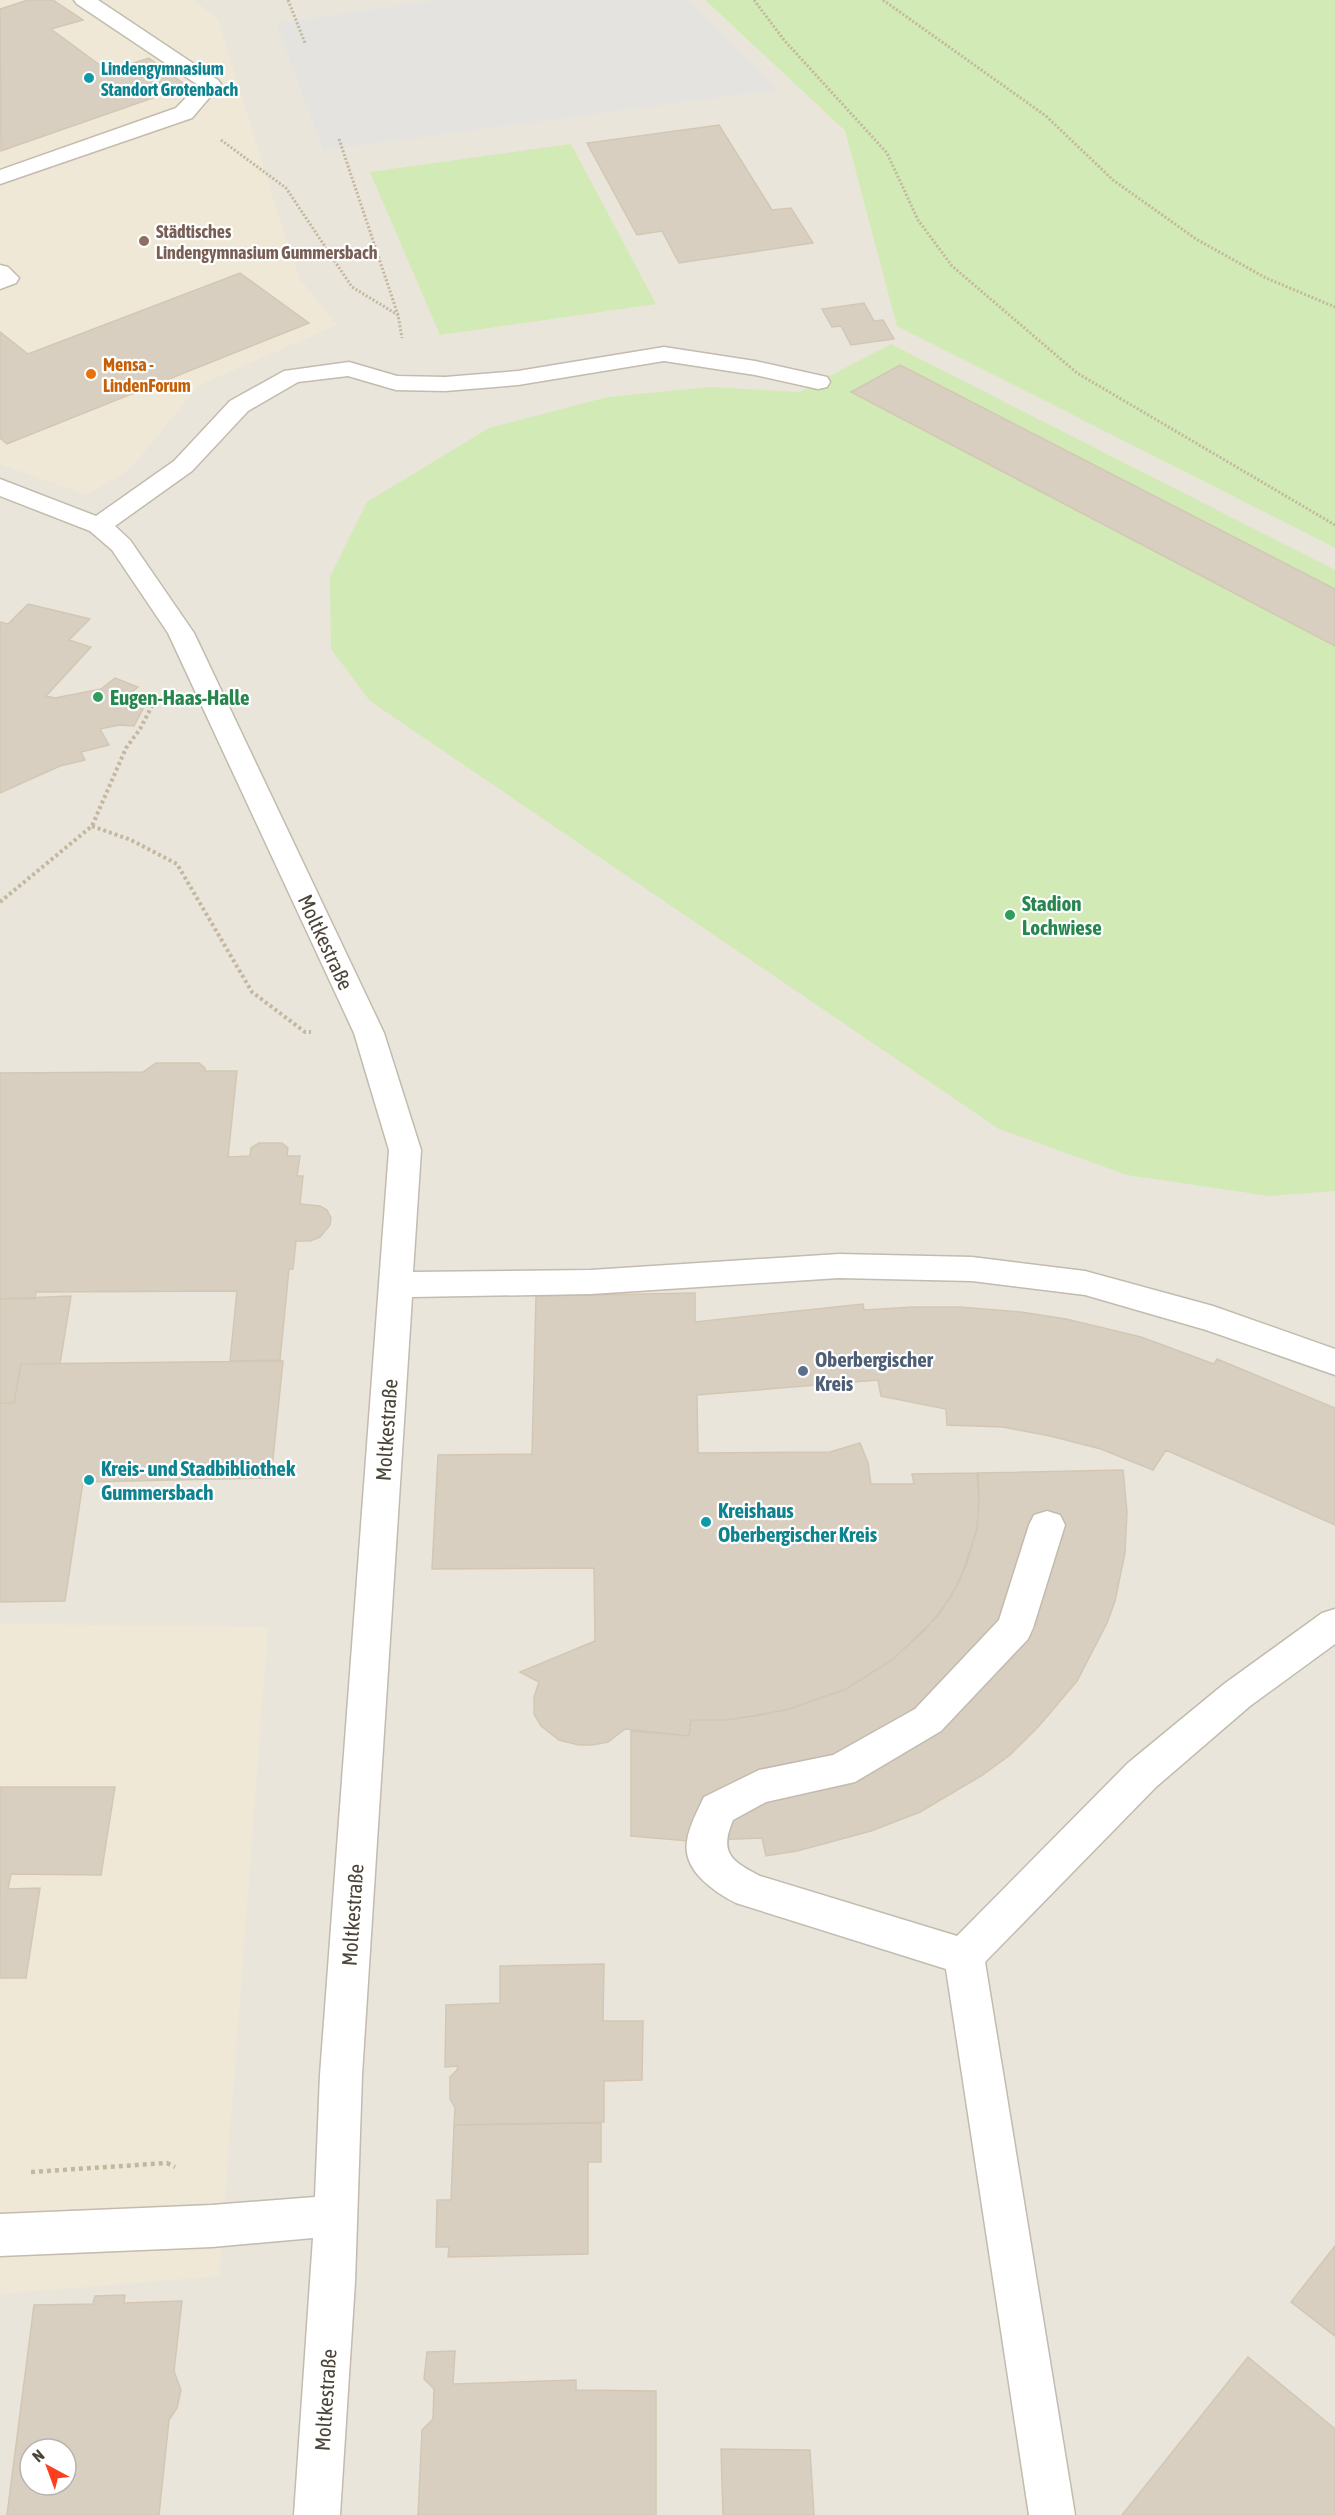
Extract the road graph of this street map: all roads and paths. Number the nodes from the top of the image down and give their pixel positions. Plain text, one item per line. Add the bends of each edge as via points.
1 (84, 0) edge
2 (288, 0) edge
3 (754, 0) edge
4 (883, 0) edge
5 (305, 43) dead end
6 (183, 113) junction
7 (339, 139) dead end
8 (0, 177) edge
9 (0, 272) edge
10 (0, 282) edge
11 (1335, 307) edge
12 (398, 315) junction
13 (818, 382) dead end
14 (411, 383) junction
15 (0, 487) edge
16 (1335, 525) edge
17 (99, 526) junction
18 (156, 699) dead end
19 (92, 826) junction
20 (0, 902) edge
21 (369, 1033) junction
22 (396, 1285) junction
23 (1335, 1362) edge
24 (1047, 1525) dead end
25 (1335, 1624) edge
26 (964, 1956) junction
27 (75, 2169) dead end
28 (21, 2172) dead end
29 (334, 2216) junction
30 (0, 2235) edge
31 (317, 2515) edge
32 (1052, 2515) edge

1 - 6 street via 211,84
2 - 5 path
3 - 16 path via 784,40 887,153 918,220 952,266 1077,373
4 - 11 path via 1046,116 1113,180 1196,239 1266,279
6 - 8 street
6 - 12 path via 286,188 352,287
7 - 12 path
9 - 10 street via 8,278
12 - 14 path
13 - 14 street via 664,354 518,378
14 - 17 street via 396,383 349,369 292,376 239,406 183,466
15 - 17 street, Moltkestraße
17 - 21 street, Moltkestraße via 121,545 181,633
18 - 19 path via 126,748
19 - 20 path
19 - 21 path via 131,840 177,864 252,992 305,1032
21 - 22 street, Moltkestraße via 405,1150
22 - 23 street via 591,1282 839,1266 972,1269 1085,1283 1213,1319
22 - 29 street, Moltkestraße
24 - 26 street via 1015,1628 928,1720 841,1770 759,1787 718,1809 706,1843 708,1853 725,1878 750,1891
25 - 26 street via 1237,1695 1142,1775
26 - 32 street
27 - 28 path
29 - 30 street via 212,2226
29 - 31 street, Moltkestraße

